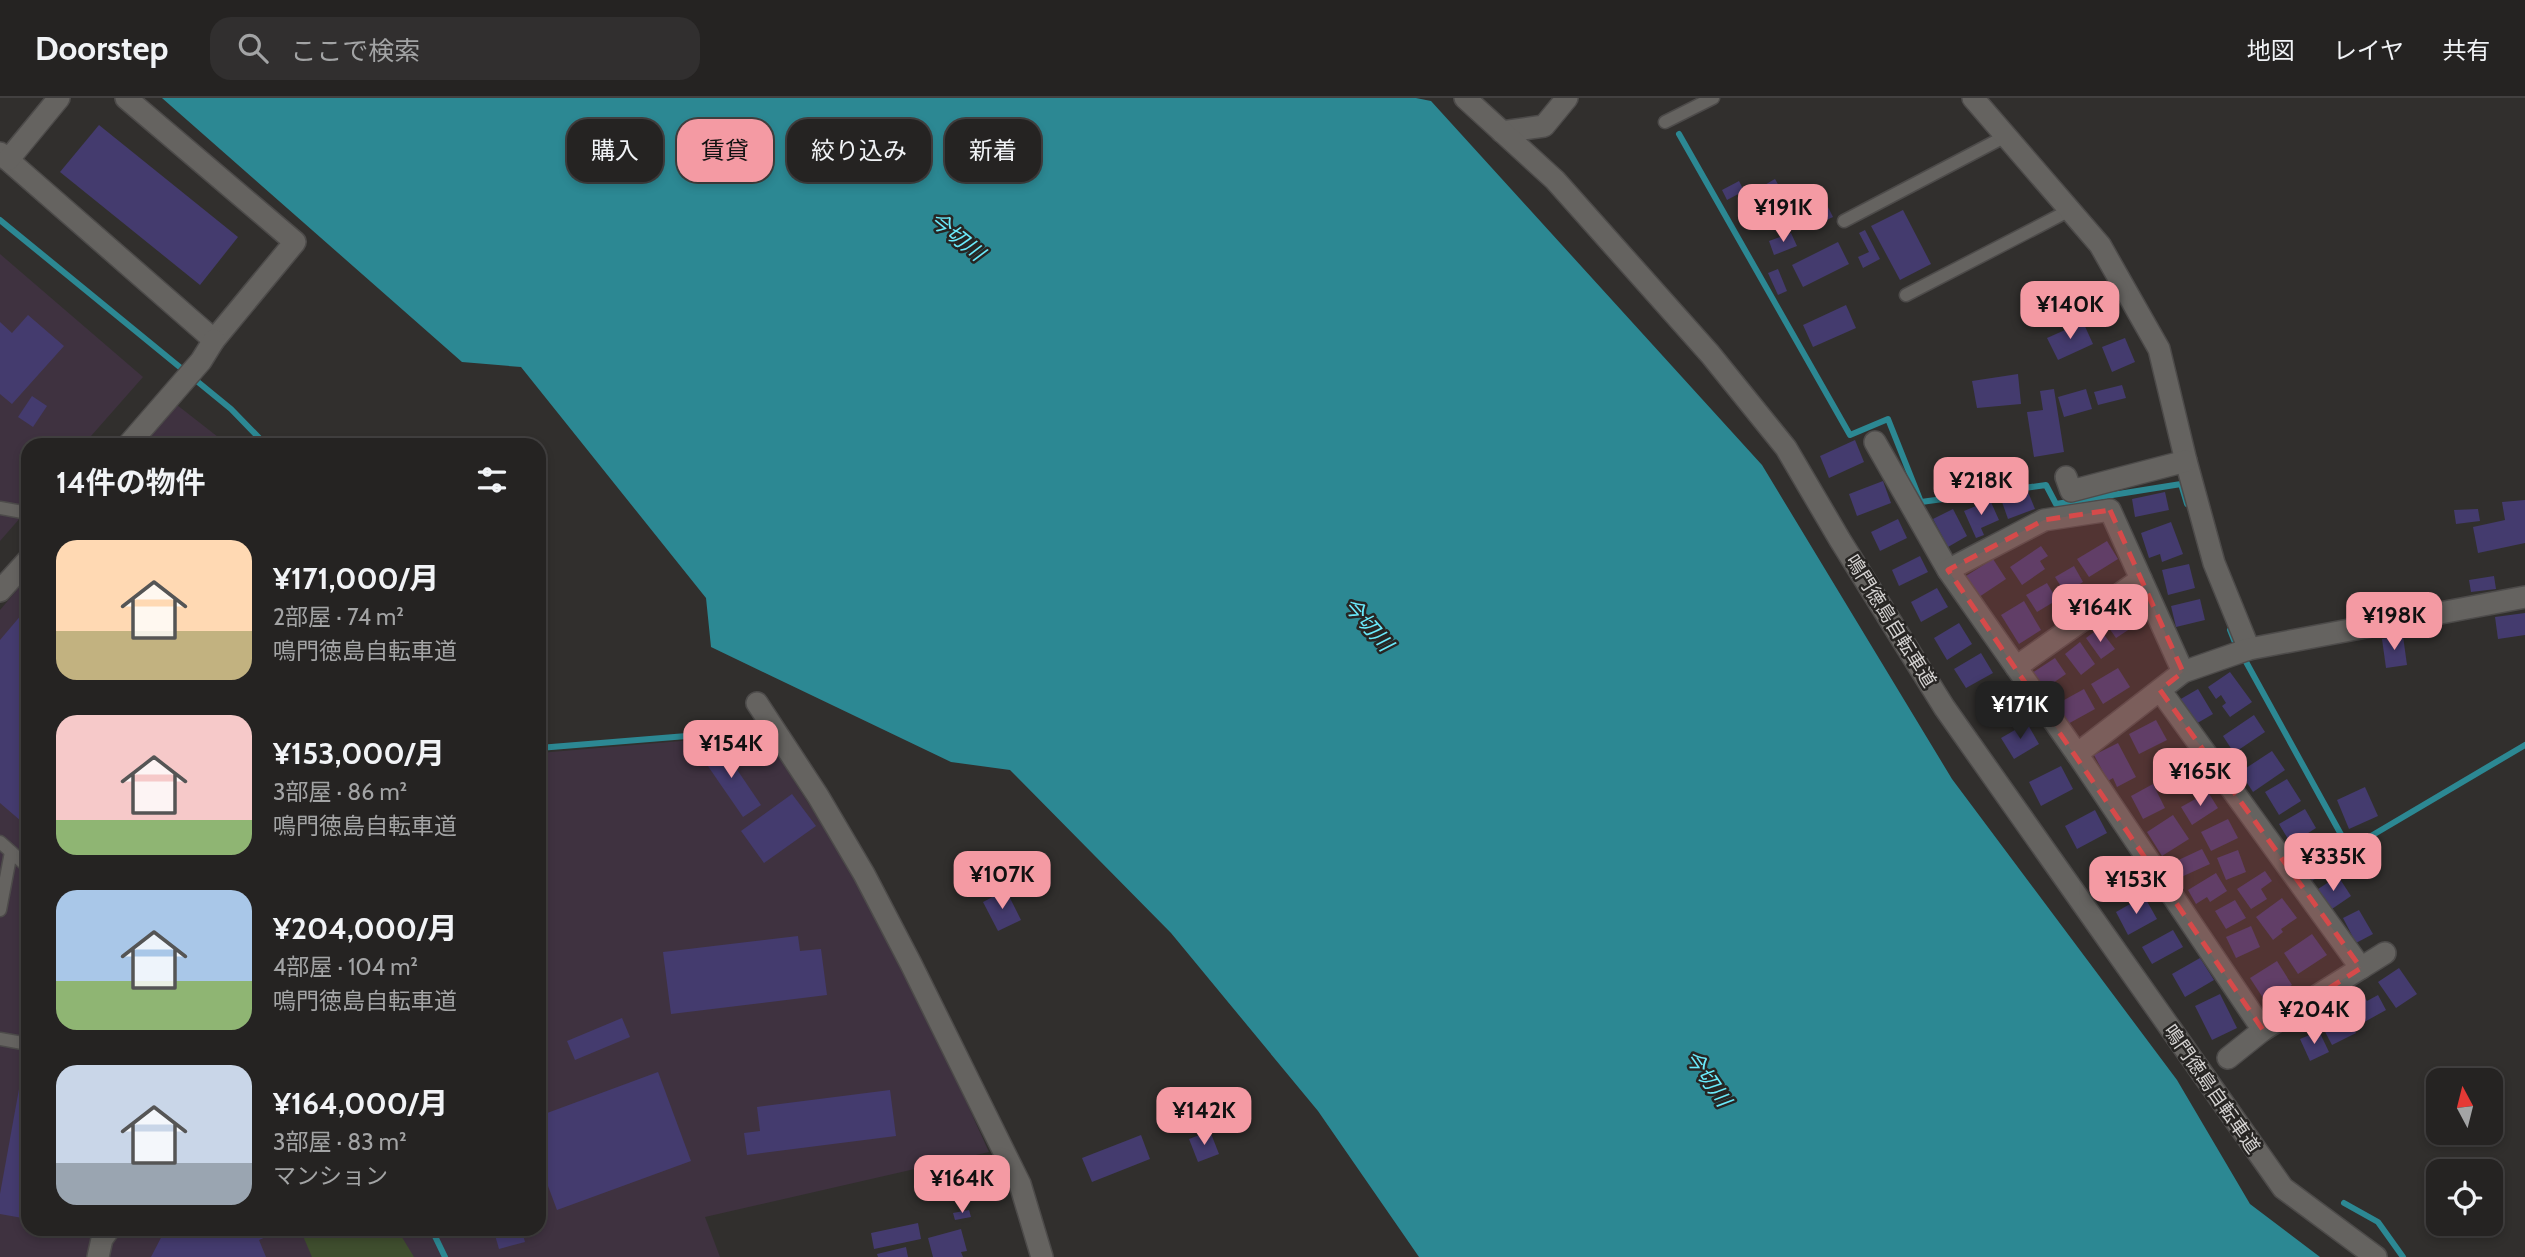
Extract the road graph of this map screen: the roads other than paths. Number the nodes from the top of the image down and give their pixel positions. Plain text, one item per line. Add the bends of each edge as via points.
1 (59, 98) edge
2 (127, 98) edge
3 (1465, 98) edge
4 (1567, 98) edge
5 (1713, 98) edge
6 (1973, 98) edge
7 (1665, 122) dead end
8 (1502, 132) junction
9 (2006, 136) junction
10 (4, 156) edge
11 (2070, 210) junction
12 (1844, 221) dead end
13 (1906, 295) dead end
14 (214, 340) junction
15 (134, 438) edge
16 (1875, 442) dead end
17 (2186, 461) junction
18 (2066, 477) dead end
19 (0, 508) edge
20 (21, 512) edge
21 (21, 568) edge
22 (1948, 570) junction
23 (2141, 579) junction
24 (0, 591) edge
25 (2525, 597) edge
26 (2249, 649) junction
27 (2016, 667) junction
28 (2183, 673) junction
29 (2160, 690) junction
30 (757, 703) dead end
31 (2077, 754) junction
32 (0, 842) edge
33 (11, 852) junction
34 (21, 861) edge
35 (0, 910) edge
36 (2385, 953) dead end
37 (2361, 968) junction
38 (2263, 1030) junction
39 (0, 1039) edge
40 (21, 1043) edge
41 (2228, 1058) dead end
42 (104, 1236) edge
43 (98, 1257) edge
44 (1042, 1257) edge
45 (2376, 1257) edge

1 - 10 street
2 - 14 street via 295,242
3 - 8 street, 鳴門徳島自転車道
4 - 8 street via 1544,126
5 - 7 lane
6 - 9 street
8 - 45 street, 鳴門徳島自転車道 via 1555,180 1786,447 1944,707 2283,1188
9 - 11 street
9 - 12 lane
10 - 14 street
11 - 13 lane
11 - 17 street via 2101,245 2159,349
14 - 15 street
16 - 22 street
17 - 18 street via 2071,491
17 - 26 street via 2214,563
19 - 20 lane
21 - 24 street
22 - 23 street via 2044,520 2110,510
22 - 27 street
23 - 27 street
23 - 28 street
25 - 26 street
26 - 28 street
27 - 31 street
28 - 29 street
29 - 31 street
29 - 37 street
30 - 44 street via 818,796 905,953 1020,1184
31 - 38 street
32 - 33 lane
33 - 34 lane
33 - 35 lane
36 - 37 street
37 - 38 street
38 - 41 street
39 - 40 lane
42 - 43 street

